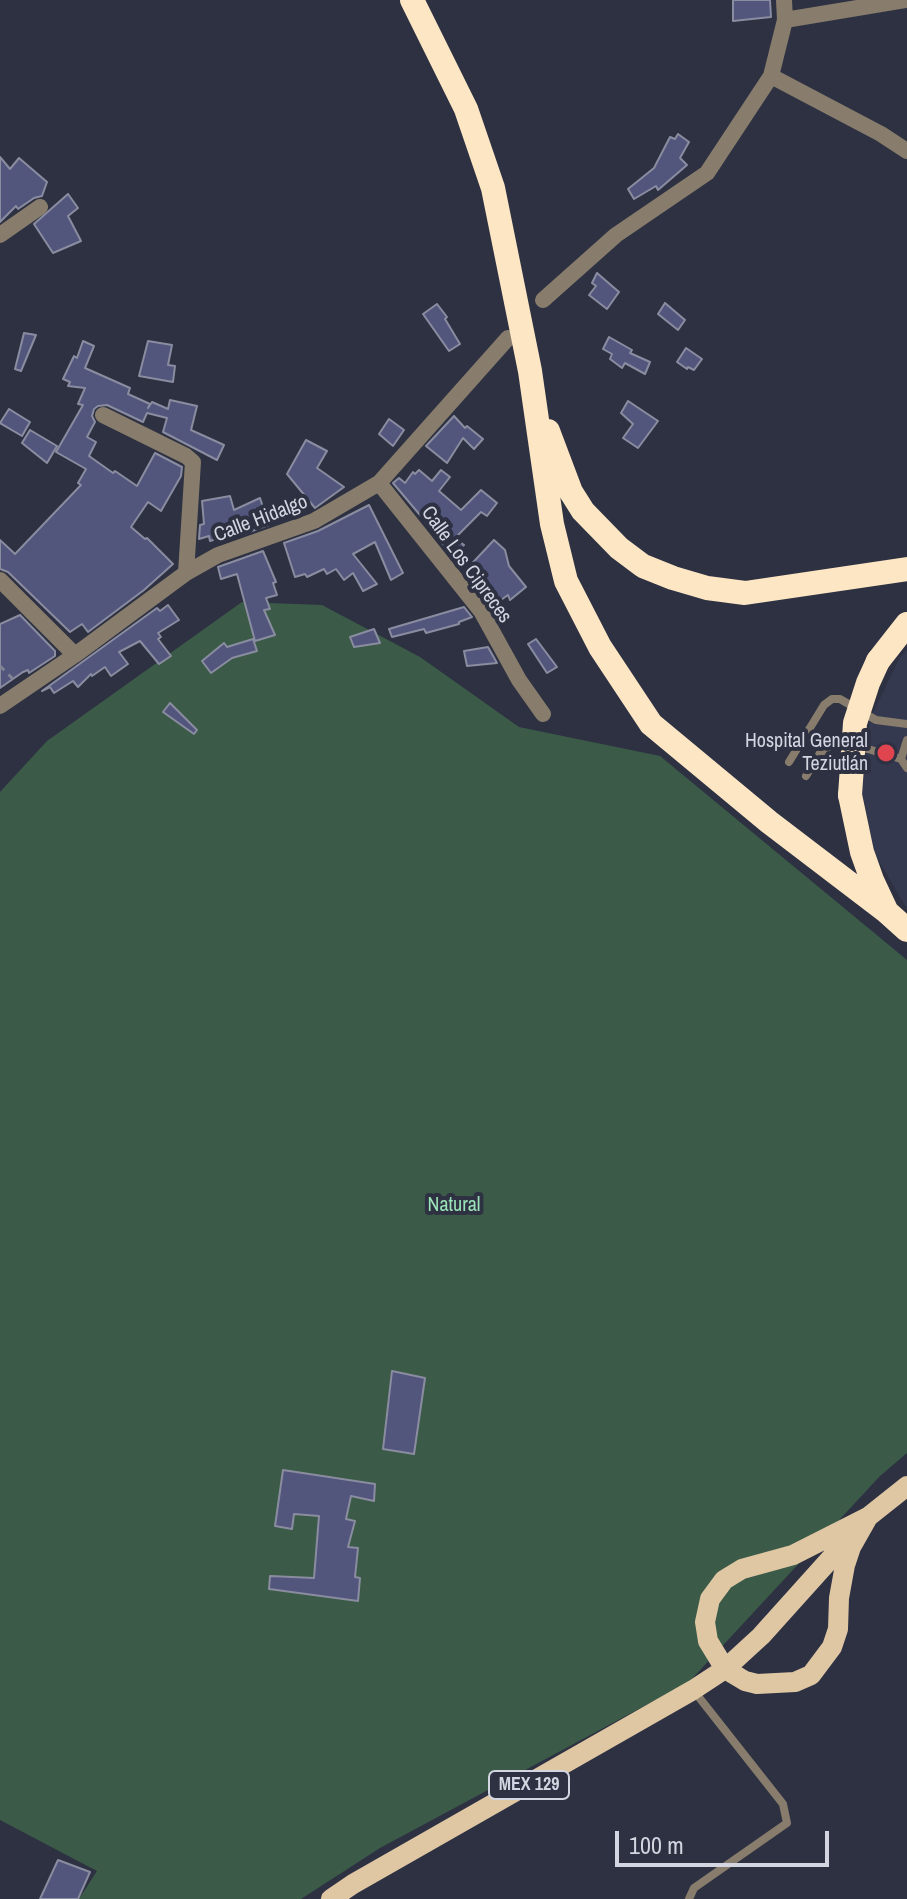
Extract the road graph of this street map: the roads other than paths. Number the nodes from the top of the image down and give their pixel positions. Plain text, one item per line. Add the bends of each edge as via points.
1 (784, 0) edge
2 (905, 0) edge
3 (412, 1) edge
4 (785, 20) junction
5 (771, 76) junction
6 (907, 151) edge
7 (40, 207) dead end
8 (0, 235) edge
9 (543, 300) dead end
10 (508, 338) dead end
11 (530, 371) junction
12 (103, 415) dead end
13 (379, 483) junction
14 (907, 569) edge
15 (186, 573) junction
16 (0, 580) edge
17 (907, 624) edge
18 (75, 655) junction
19 (0, 706) edge
20 (543, 714) dead end
21 (907, 724) edge
22 (907, 740) edge
23 (901, 759) junction
24 (789, 762) dead end
25 (907, 768) edge
26 (806, 776) dead end
27 (887, 912) junction
28 (907, 930) edge
29 (907, 1486) edge
30 (868, 1517) junction
31 (725, 1669) junction
32 (693, 1690) junction
33 (331, 1899) edge
34 (689, 1899) edge

1 - 4 street
2 - 4 street
3 - 11 highway via 466,109 493,188
4 - 5 street
5 - 6 street
5 - 9 street via 707,173 616,235
7 - 8 street
10 - 13 street, Calle Hidalgo
11 - 14 highway via 571,492 603,532 643,566 707,588 745,593
11 - 27 highway via 546,494 566,581 600,647 651,724
12 - 15 street via 193,462
13 - 15 street, Calle Hidalgo via 314,521 218,555
13 - 20 street, Calle Los Cipreces via 481,611
15 - 18 street, Calle Hidalgo
16 - 18 street
17 - 27 highway, bridge via 878,661 855,723 850,795 862,852
18 - 19 street, Calle Hidalgo
21 - 24 lane via 876,720 832,699
22 - 23 lane
23 - 25 lane
23 - 26 lane via 832,745 820,753
27 - 28 highway
29 - 30 main road, MEX 129
30 - 31 main road, MEX 129
30 - 31 main road via 793,1555 742,1569 724,1580 710,1599 705,1622 708,1641
30 - 31 main road via 845,1565 832,1647 811,1675 795,1682 757,1684
31 - 32 main road, MEX 129
32 - 33 main road, MEX 129
32 - 34 lane via 783,1804 787,1823 694,1888

